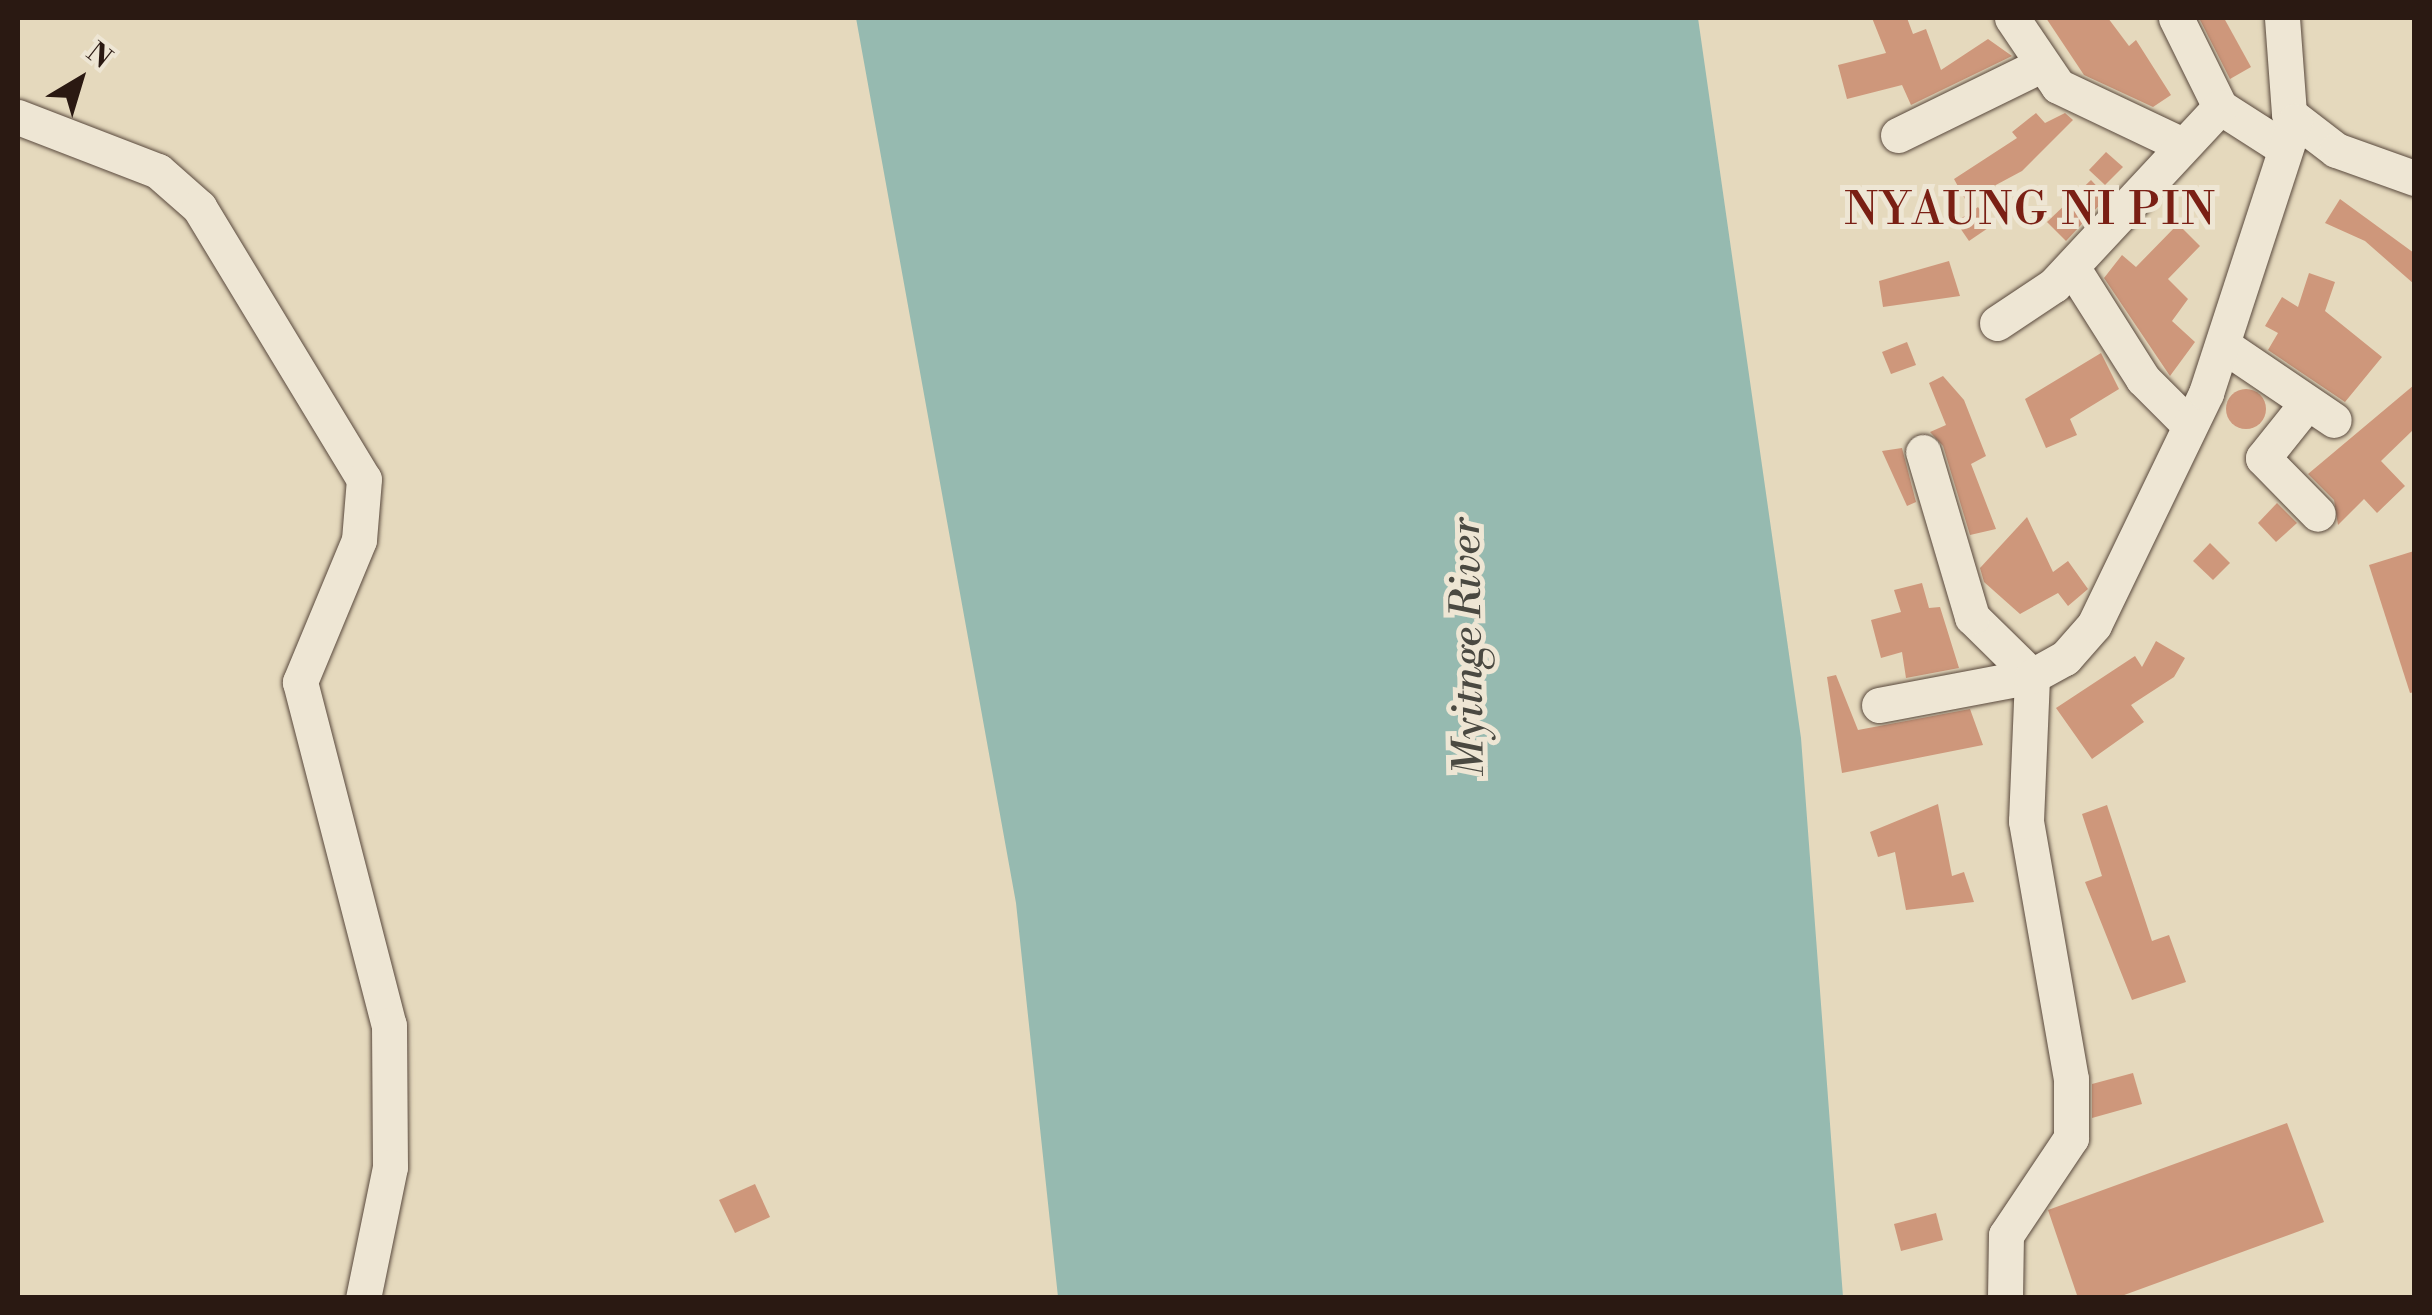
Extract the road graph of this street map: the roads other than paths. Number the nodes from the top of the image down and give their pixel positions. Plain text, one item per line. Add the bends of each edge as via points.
1 (2012, 18) edge
2 (2176, 18) edge
3 (2282, 18) edge
4 (2039, 66) junction
5 (2220, 107) junction
6 (18, 117) edge
7 (2289, 134) junction
8 (1898, 135) dead end
9 (2180, 144) junction
10 (2414, 178) edge
11 (2072, 267) junction
12 (1997, 323) dead end
13 (2226, 347) junction
14 (2188, 425) junction
15 (1923, 452) dead end
16 (2318, 514) dead end
17 (2032, 676) junction
18 (1879, 705) dead end
19 (363, 1298) edge
20 (2005, 1298) edge

1 - 4 street
2 - 5 street
3 - 7 street
4 - 8 street
4 - 9 street via 2098,110
5 - 7 street
5 - 9 street
6 - 19 street via 158,171 199,208 364,479 359,540 300,682 389,1025 390,1166
7 - 10 street
7 - 13 street
9 - 11 street
11 - 12 street
11 - 14 street via 2143,379
13 - 14 street
13 - 16 street via 2318,414 2263,458
14 - 17 street via 2094,625
15 - 17 street via 1972,617
17 - 18 street
17 - 20 street via 2026,821 2071,1079 2071,1138 2006,1235

